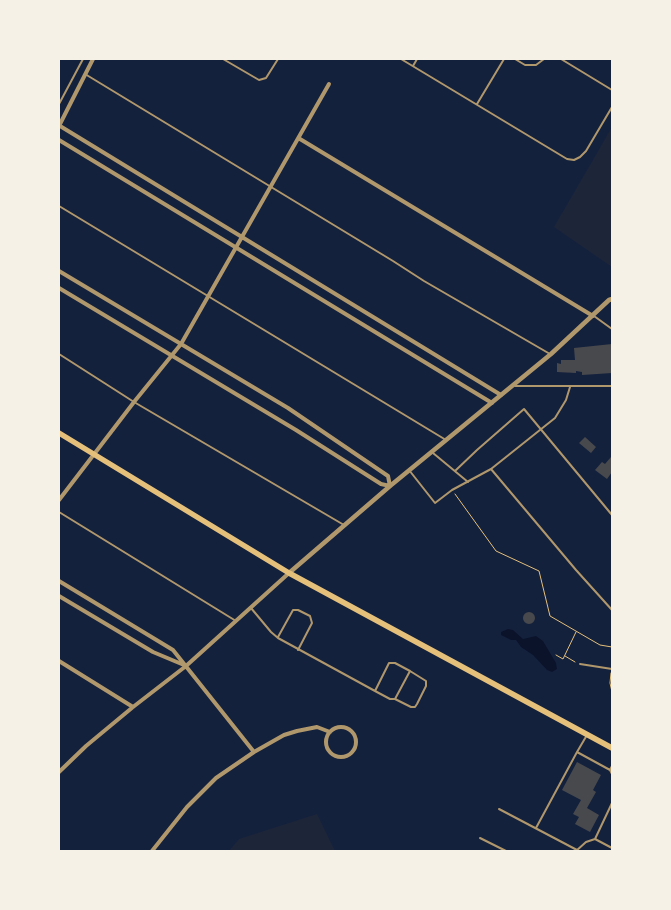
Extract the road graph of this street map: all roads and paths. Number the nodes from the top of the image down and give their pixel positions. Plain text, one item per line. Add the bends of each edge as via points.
1 (83, 59) edge
2 (93, 59) edge
3 (223, 59) edge
4 (278, 59) edge
5 (401, 59) edge
6 (417, 59) edge
7 (504, 59) edge
8 (515, 59) edge
9 (544, 59) edge
10 (561, 59) edge
11 (413, 66) junction
12 (85, 74) junction
13 (329, 84) dead end
14 (612, 90) edge
15 (59, 104) edge
16 (477, 104) junction
17 (612, 108) edge
18 (59, 127) edge
19 (300, 138) junction
20 (59, 140) edge
21 (100, 150) junction
22 (93, 161) junction
23 (271, 187) junction
24 (172, 194) junction
25 (166, 205) junction
26 (59, 206) edge
27 (243, 237) junction
28 (237, 248) junction
29 (59, 271) edge
30 (59, 288) edge
31 (326, 288) junction
32 (208, 297) junction
33 (320, 298) junction
34 (612, 300) edge
35 (594, 316) junction
36 (612, 329) edge
37 (181, 344) junction
38 (59, 354) edge
39 (551, 354) junction
40 (172, 356) junction
41 (513, 386) junction
42 (612, 386) edge
43 (570, 387) junction
44 (501, 395) junction
45 (134, 402) junction
46 (492, 403) junction
47 (542, 429) junction
48 (59, 433) edge
49 (446, 440) junction
50 (431, 452) junction
51 (94, 455) junction
52 (491, 469) junction
53 (409, 470) junction
54 (455, 471) junction
55 (468, 482) junction
56 (390, 486) junction
57 (452, 490) junction
58 (59, 500) edge
59 (59, 512) edge
60 (612, 515) edge
61 (344, 526) junction
62 (289, 573) junction
63 (59, 581) edge
64 (59, 596) edge
65 (251, 608) junction
66 (612, 610) edge
67 (236, 621) junction
68 (577, 632) junction
69 (278, 638) junction
70 (612, 647) edge
71 (298, 650) junction
72 (556, 655) dead end
73 (564, 656) junction
74 (59, 661) edge
75 (580, 664) joint
76 (186, 666) junction
77 (612, 669) edge
78 (410, 671) junction
79 (375, 691) junction
80 (612, 692) edge
81 (396, 699) junction
82 (133, 707) junction
83 (330, 732) junction
84 (587, 734) junction
85 (612, 748) edge
86 (254, 752) junction
87 (577, 752) junction
88 (612, 766) edge
89 (610, 770) junction
90 (59, 772) edge
91 (612, 774) edge
92 (612, 803) edge
93 (499, 809) dead end
94 (536, 828) junction
95 (480, 838) dead end
96 (595, 839) junction
97 (612, 848) edge
98 (577, 850) edge
99 (152, 851) edge
100 (506, 851) edge

1 - 15 lane
2 - 12 street
3 - 4 lane via 259,80 266,78
5 - 11 lane
6 - 11 lane
7 - 16 lane
8 - 9 lane via 530,66
10 - 14 lane
11 - 16 lane
12 - 18 street
12 - 23 lane
13 - 19 street
16 - 17 lane via 567,159 574,160 586,151
18 - 21 street
19 - 23 street
19 - 35 street
20 - 22 street
21 - 22 street
21 - 24 street
22 - 25 street
23 - 27 street
23 - 39 lane
24 - 25 street
24 - 27 street
25 - 28 street
26 - 32 lane
27 - 28 street
27 - 31 street
28 - 32 street
28 - 33 street
29 - 37 street
30 - 40 street
31 - 33 street
31 - 44 street
32 - 37 street
32 - 49 lane
33 - 46 street
34 - 35 street
35 - 36 lane
35 - 39 street
37 - 40 street
37 - 56 street via 288,408 388,476
38 - 45 lane
39 - 41 street
40 - 45 street
40 - 56 street via 381,484
41 - 43 lane
41 - 44 street
42 - 43 lane
43 - 47 lane via 559,413
44 - 46 street
45 - 51 street
45 - 61 lane
46 - 49 street
47 - 52 lane
47 - 54 lane via 524,409
47 - 60 lane
48 - 51 main road
49 - 50 street
50 - 53 street
50 - 54 lane
51 - 58 street
51 - 62 main road
52 - 55 lane
52 - 66 lane
53 - 56 street
53 - 57 lane via 435,504
54 - 55 lane
55 - 57 lane
56 - 61 street
57 - 68 path via 496,551 539,571 550,616
59 - 67 lane
61 - 62 street
62 - 65 street
62 - 84 main road
63 - 76 street via 173,650
64 - 76 street via 153,652
65 - 67 street
65 - 69 lane
67 - 76 street
68 - 70 path via 600,645
68 - 73 path
69 - 71 lane
69 - 71 lane via 293,610 310,616 312,623
71 - 79 lane
72 - 73 path via 562,659
73 - 75 path
74 - 82 street
75 - 77 lane
76 - 82 street
76 - 86 street
77 - 80 path
78 - 79 lane via 389,663
78 - 81 lane
78 - 81 lane via 426,681 417,704 411,707
79 - 81 lane
82 - 90 street
83 - 83 street via 326,740 331,753 344,757 352,752 356,742 353,733 344,727
83 - 86 street via 317,727 297,731
84 - 85 main road
84 - 87 lane
86 - 99 street via 216,778 187,807
87 - 89 lane
87 - 94 lane
88 - 89 lane
89 - 91 lane
92 - 96 lane
93 - 94 lane
94 - 98 lane
95 - 100 lane
96 - 97 lane
96 - 98 lane

